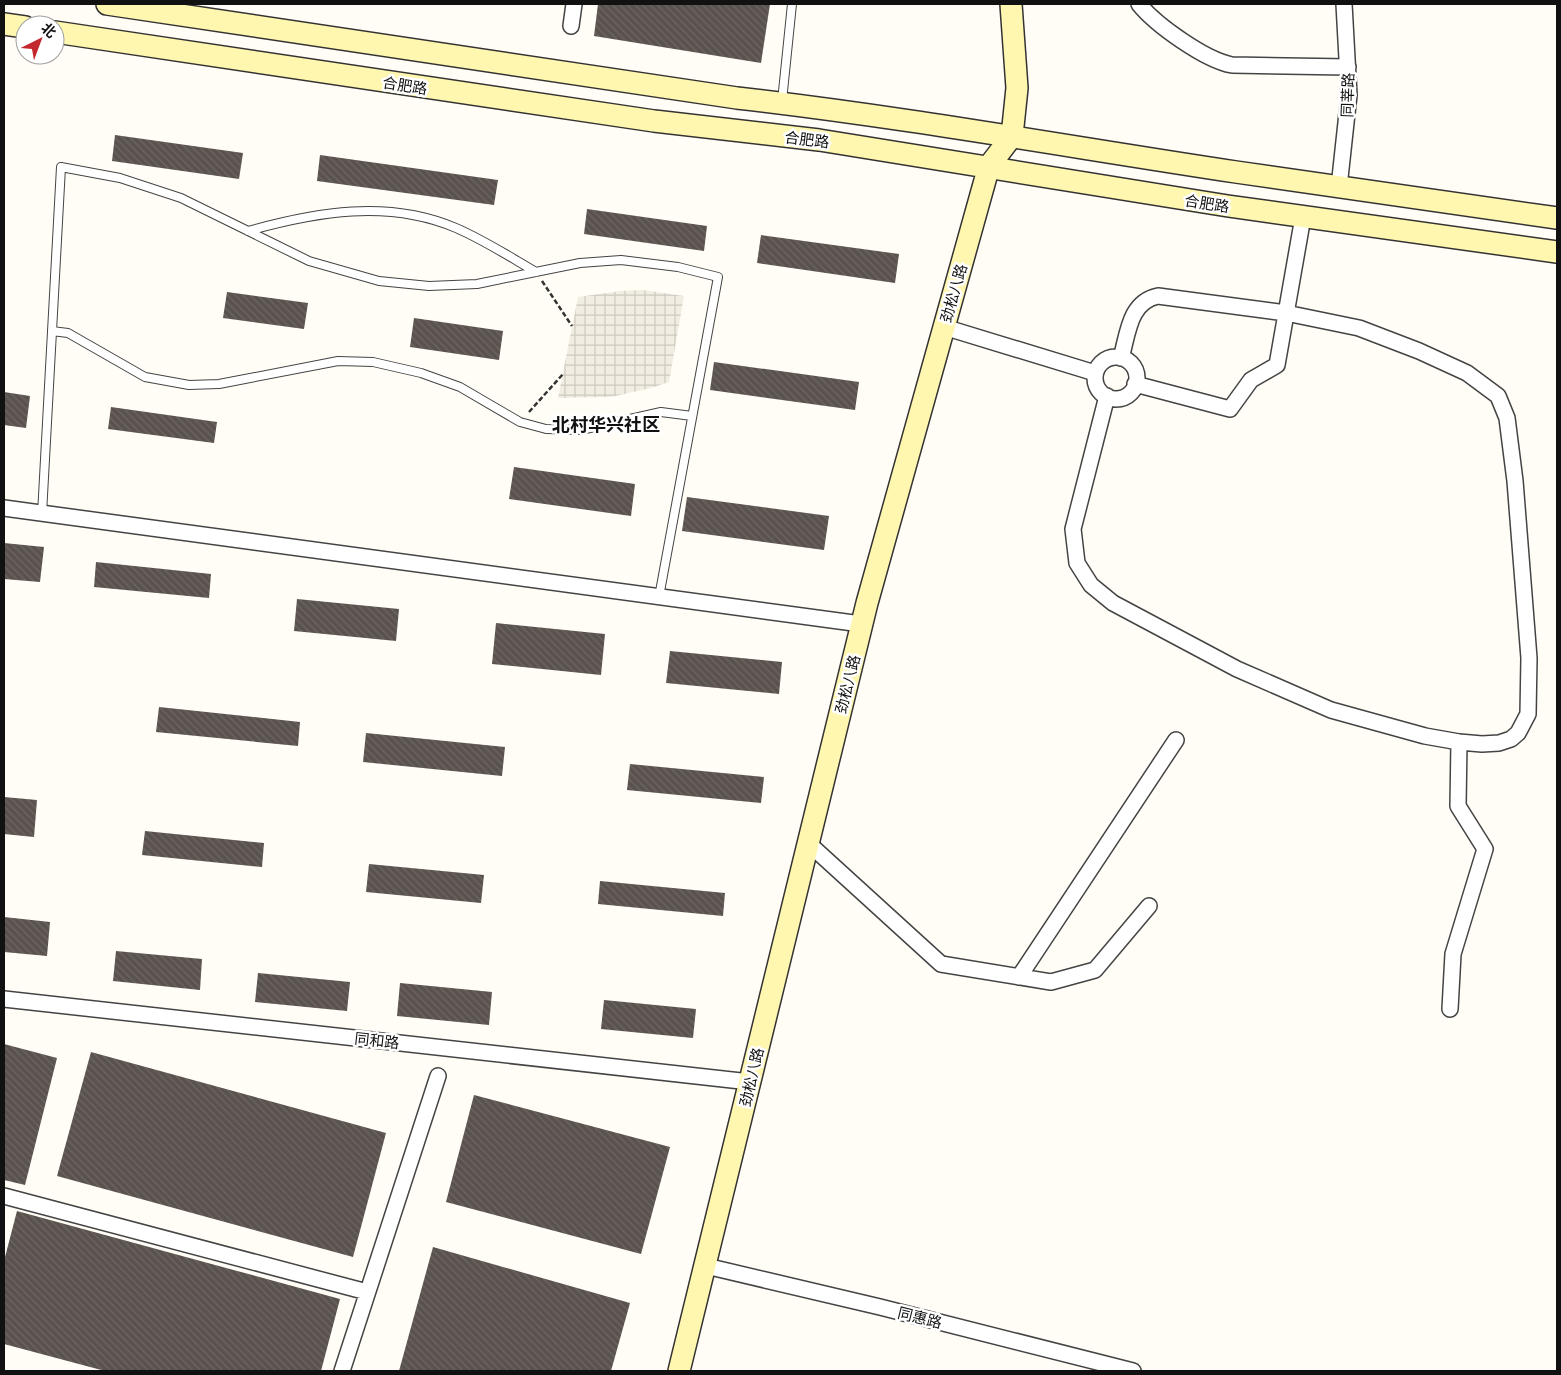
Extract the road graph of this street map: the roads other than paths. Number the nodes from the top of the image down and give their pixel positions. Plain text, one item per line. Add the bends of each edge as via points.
1 (107, 4) edge
2 (574, 4) edge
3 (792, 4) edge
4 (1012, 4) edge
5 (1139, 4) edge
6 (1344, 4) edge
7 (571, 26) dead end
8 (65, 34) edge
9 (1348, 67) junction
10 (781, 103) junction
11 (1012, 136) junction
12 (989, 166) junction
13 (1339, 187) junction
14 (1303, 217) junction
15 (1557, 218) edge
16 (248, 231) junction
17 (1557, 252) edge
18 (536, 272) junction
19 (1286, 313) junction
20 (944, 327) junction
21 (52, 331) junction
22 (1121, 358) junction
23 (1095, 372) junction
24 (1136, 384) junction
25 (1106, 396) junction
26 (692, 416) junction
27 (4, 508) edge
28 (42, 514) junction
29 (659, 597) junction
30 (861, 624) junction
31 (1176, 740) dead end
32 (1459, 742) junction
33 (807, 842) junction
34 (1149, 906) dead end
35 (1019, 977) junction
36 (4, 999) edge
37 (1450, 1009) dead end
38 (438, 1076) dead end
39 (750, 1082) junction
40 (4, 1196) edge
41 (706, 1266) junction
42 (367, 1292) junction
43 (342, 1371) edge
44 (679, 1371) edge
45 (1134, 1371) edge

1 - 10 main road
2 - 7 street
3 - 10 lane
4 - 11 main road via 1017,88
5 - 9 street via 1154,20 1219,62
6 - 9 street, 同莘路
8 - 12 main road, 合肥路 via 654,122 819,140
9 - 13 street, 同莘路 via 1349,95
10 - 11 main road
11 - 12 main road, 劲松八路
11 - 13 main road
12 - 14 main road, 合肥路
12 - 20 main road, 劲松八路
13 - 15 main road
14 - 17 main road, 合肥路
14 - 19 street
16 - 18 lane via 309,261 380,281 429,286 477,284
16 - 18 lane via 331,212 379,210 428,219 455,228
16 - 21 lane via 182,198 120,178 61,167
18 - 26 lane via 580,263 620,260 678,267 718,277
19 - 22 street via 1158,296 1148,298 1138,306 1132,318
19 - 24 street via 1277,365 1251,380 1230,409
19 - 32 street via 1359,328 1419,351 1467,373 1491,389 1503,403 1515,481 1529,658 1528,714 1523,726 1511,739 1482,744
20 - 23 street
20 - 30 main road, 劲松八路
21 - 26 lane via 68,333 145,377 189,385 219,384 338,361 373,362 421,373 460,387 520,422 546,430 581,430 656,413
21 - 28 lane
22 - 23 street via 1108,358
22 - 24 street via 1127,360 1135,371
23 - 25 street via 1097,386
24 - 25 street via 1120,398
25 - 32 street via 1072,529 1077,563 1091,585 1113,602 1238,670 1331,710
26 - 29 lane
27 - 28 street
28 - 29 street
29 - 30 street
30 - 33 main road, 劲松八路
31 - 35 street
32 - 37 street via 1458,806 1485,849 1453,954
33 - 35 street via 941,964
33 - 39 main road, 劲松八路
34 - 35 street via 1095,970 1051,982
36 - 39 street, 同和路
38 - 42 street
39 - 41 main road, 劲松八路
40 - 42 street
41 - 44 main road, 劲松八路
41 - 45 street, 同惠路 via 880,1306
42 - 43 street

